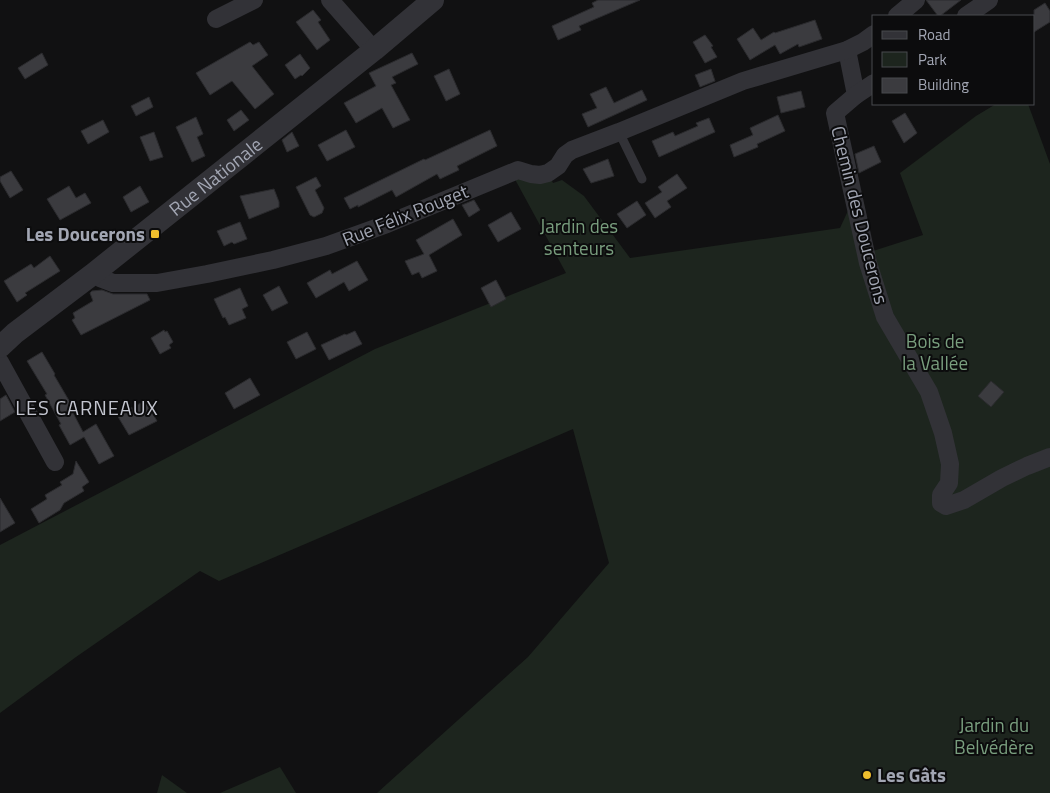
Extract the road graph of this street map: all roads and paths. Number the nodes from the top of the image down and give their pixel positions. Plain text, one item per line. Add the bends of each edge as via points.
1 (254, 0) edge
2 (330, 0) edge
3 (916, 0) edge
4 (989, 0) edge
5 (434, 1) edge
6 (898, 15) edge
7 (967, 15) edge
8 (216, 19) dead end
9 (872, 35) edge
10 (374, 50) junction
11 (847, 50) junction
12 (872, 84) edge
13 (856, 95) junction
14 (619, 132) junction
15 (642, 179) dead end
16 (93, 274) junction
17 (0, 347) edge
18 (0, 362) edge
19 (1050, 457) edge
20 (55, 462) dead end

1 - 8 street
2 - 10 street
3 - 6 street
4 - 7 street
5 - 10 street, Rue Nationale
9 - 11 street, Rue Félix Rouget
10 - 16 street, Rue Nationale
11 - 13 street
11 - 14 street, Rue Félix Rouget via 743,82
12 - 13 street
13 - 19 street, Chemin des Doucerons via 835,113 868,263 885,317 929,392 944,433 950,464 949,483 941,495 941,502 946,506 964,500 1002,478
14 - 15 lane
14 - 16 street, Rue Félix Rouget via 572,150 548,173 540,175 518,170 326,246 157,283 113,283
16 - 17 street, Rue Nationale via 15,332
18 - 20 street

